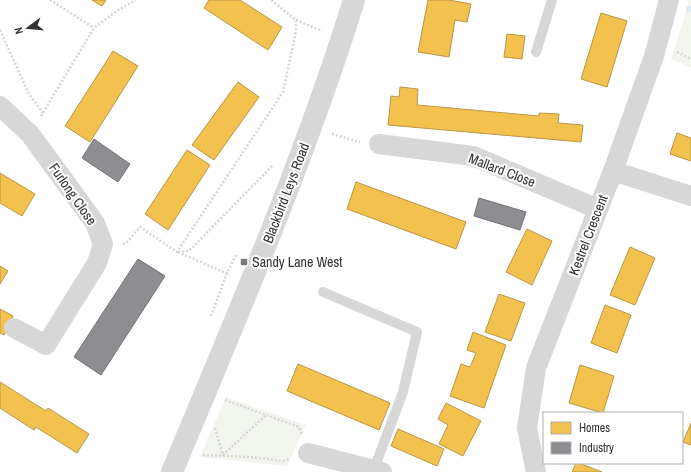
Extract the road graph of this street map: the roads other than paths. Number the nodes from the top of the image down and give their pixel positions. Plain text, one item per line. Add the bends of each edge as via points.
1 (354, 0) edge
2 (552, 0) edge
3 (669, 0) edge
4 (536, 52) dead end
5 (0, 106) edge
6 (379, 144) dead end
7 (613, 171) junction
8 (691, 196) edge
9 (598, 209) junction
10 (323, 292) dead end
11 (14, 328) dead end
12 (308, 453) road end
13 (378, 471) edge
14 (172, 472) edge
15 (536, 472) edge

1 - 14 street, Blackbird Leys Road via 281,208
2 - 4 lane
3 - 7 street, Kestrel Crescent via 654,56
5 - 11 street, Furlong Close via 30,134 95,223 102,244 96,263 46,346
6 - 9 street, Mallard Close via 473,156
7 - 8 street
7 - 9 street, Kestrel Crescent
9 - 15 street, Kestrel Crescent via 536,368 527,428
10 - 13 lane via 417,332 403,392
12 - 13 street

